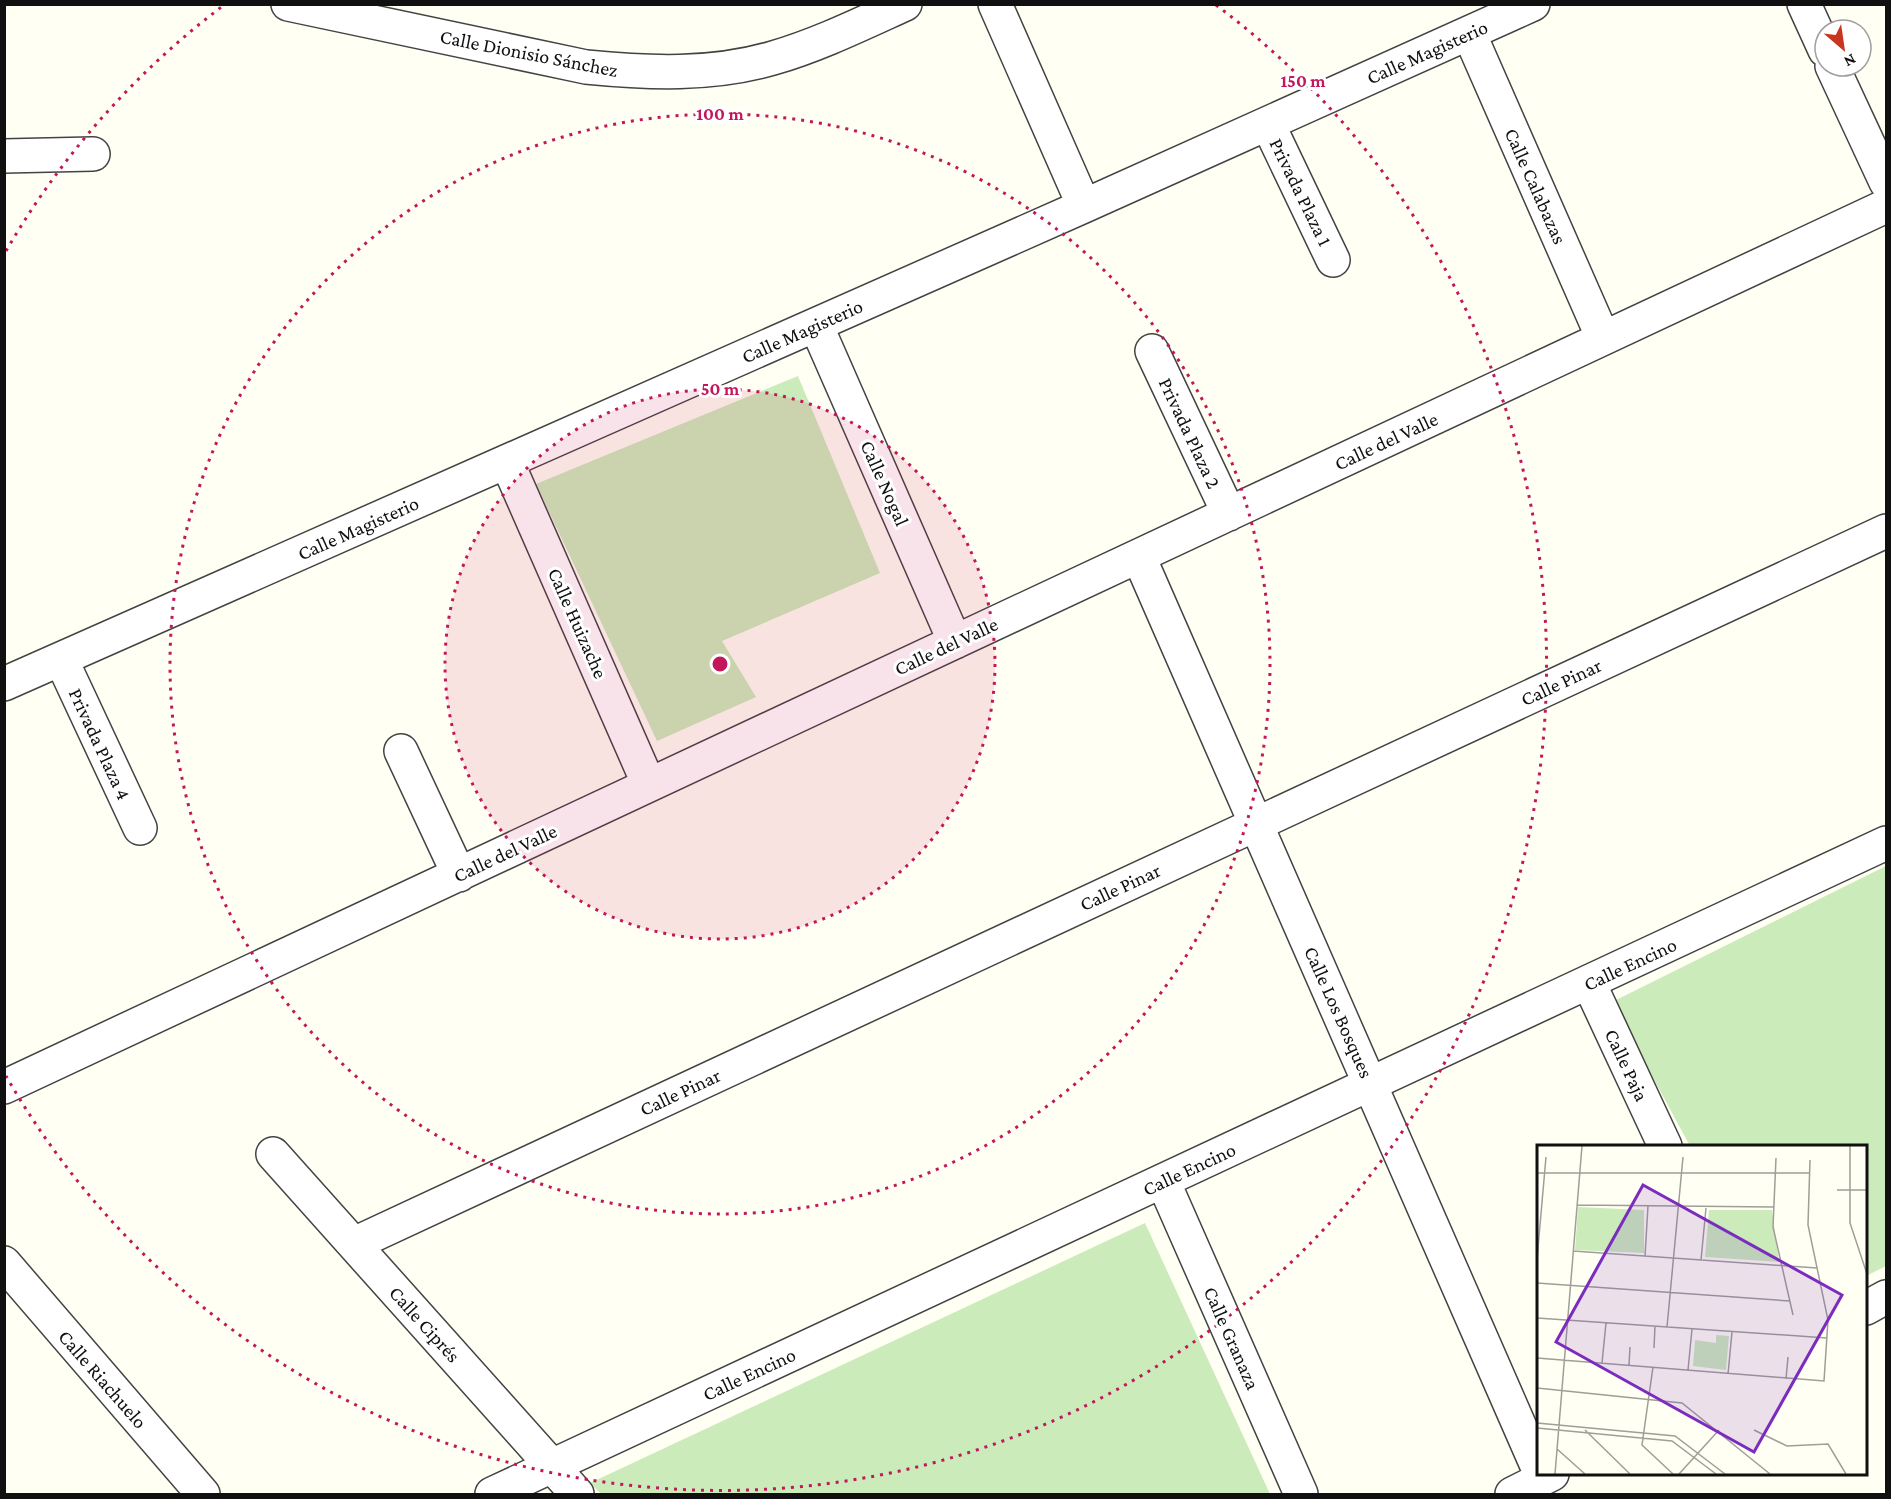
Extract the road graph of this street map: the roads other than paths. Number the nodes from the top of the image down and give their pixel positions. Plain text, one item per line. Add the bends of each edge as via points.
1 (288, 4) edge
2 (904, 4) edge
3 (995, 4) edge
4 (1533, 4) edge
5 (1804, 4) edge
6 (349, 11) edge
7 (1813, 24) edge
8 (1468, 33) junction
9 (1838, 78) edge
10 (1268, 124) junction
11 (93, 154) dead end
12 (4, 156) edge
13 (1887, 182) edge
14 (1084, 206) junction
15 (1887, 206) edge
16 (1333, 260) dead end
17 (816, 325) junction
18 (1603, 338) junction
19 (1152, 351) dead end
20 (507, 462) junction
21 (1229, 514) junction
22 (1887, 531) edge
23 (1139, 557) junction
24 (955, 642) junction
25 (61, 659) junction
26 (4, 684) edge
27 (401, 751) dead end
28 (650, 785) junction
29 (1257, 823) junction
30 (140, 828) dead end
31 (1887, 843) edge
32 (459, 874) junction
33 (1589, 983) junction
34 (1371, 1084) junction
35 (4, 1087) edge
36 (1665, 1145) edge
37 (273, 1154) dead end
38 (1163, 1181) junction
39 (354, 1244) junction
40 (4, 1263) edge
41 (1887, 1297) edge
42 (1867, 1307) edge
43 (1537, 1459) edge
44 (552, 1467) junction
45 (1545, 1477) edge
46 (203, 1494) edge
47 (492, 1494) edge
48 (577, 1494) edge
49 (1301, 1494) edge
50 (1512, 1494) edge

1 - 6 street, Calle Dionisio Sánchez
2 - 6 street, Calle Dionisio Sánchez via 817,43 771,58 678,72 586,67
3 - 14 street
4 - 8 street, Calle Magisterio
5 - 7 street
8 - 10 street, Calle Magisterio
8 - 18 street, Calle Calabazas
9 - 13 street
10 - 14 street, Calle Magisterio
10 - 16 street, Privada Plaza 1
11 - 12 street
14 - 17 street, Calle Magisterio
15 - 18 street, Calle del Valle
17 - 20 street, Calle Magisterio
17 - 24 street, Calle Nogal
18 - 21 street, Calle del Valle
19 - 21 street, Privada Plaza 2
20 - 25 street, Calle Magisterio
20 - 28 street, Calle Huizache
21 - 23 street, Calle del Valle
22 - 29 street, Calle Pinar
23 - 24 street, Calle del Valle
23 - 29 street, Calle Los Bosques
24 - 28 street, Calle del Valle
25 - 26 street, Calle Magisterio
25 - 30 street, Privada Plaza 4
27 - 32 street
28 - 32 street, Calle del Valle
29 - 34 street, Calle Los Bosques
29 - 39 street, Calle Pinar
31 - 33 street, Calle Encino
32 - 35 street, Calle del Valle
33 - 34 street, Calle Encino
33 - 36 street, Calle Paja
34 - 38 street, Calle Encino
34 - 43 street, Calle Los Bosques
37 - 39 street, Calle Ciprés
38 - 44 street, Calle Encino
38 - 49 street, Calle Granaza
39 - 44 street, Calle Ciprés
40 - 46 street, Calle Riachuelo
41 - 42 street
44 - 47 street, Calle Encino
44 - 48 street, Calle Ciprés
45 - 50 street

